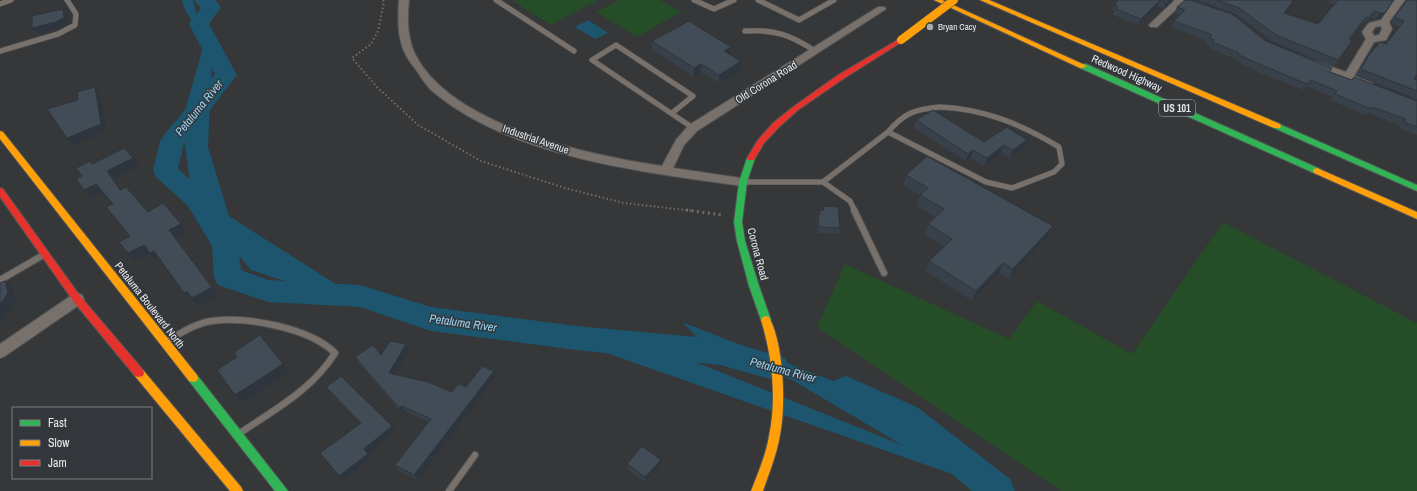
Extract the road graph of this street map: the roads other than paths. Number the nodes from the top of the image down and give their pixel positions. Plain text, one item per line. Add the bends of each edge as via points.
1 (11, 0) edge
2 (67, 0) edge
3 (404, 0) edge
4 (496, 0) edge
5 (694, 0) edge
6 (734, 0) edge
7 (758, 0) edge
8 (834, 0) edge
9 (937, 0) edge
10 (954, 0) edge
11 (983, 0) edge
12 (1400, 0) edge
13 (1185, 1) edge
14 (0, 4) edge
15 (881, 9) dead end
16 (1154, 25) dead end
17 (745, 31) dead end
18 (0, 51) edge
19 (814, 51) junction
20 (574, 52) dead end
21 (1307, 61) edge
22 (1348, 78) junction
23 (1376, 88) edge
24 (672, 113) junction
25 (693, 128) junction
26 (888, 132) junction
27 (0, 134) edge
28 (666, 171) junction
29 (743, 182) junction
30 (823, 182) junction
31 (1417, 188) edge
32 (0, 191) edge
33 (1417, 216) edge
34 (45, 254) junction
35 (884, 273) dead end
36 (0, 280) edge
37 (77, 299) junction
38 (164, 342) junction
39 (0, 352) edge
40 (237, 435) junction
41 (474, 456) dead end
42 (237, 491) edge
43 (282, 491) edge
44 (449, 491) edge
45 (757, 491) edge

1 - 14 lane
2 - 18 lane via 76,14 76,25 58,34
3 - 28 street, Industrial Avenue via 402,19 411,57 433,87 452,102 476,116 538,142 618,163
4 - 20 lane
5 - 6 lane via 714,10
7 - 8 lane via 799,20
9 - 33 main road, Redwood Highway / US 101
10 - 29 main road, Corona Road, bridge via 900,40 811,96 778,123 754,150
11 - 31 main road, Redwood Highway / US 101
12 - 22 street via 1384,22 1387,29 1382,38 1371,39
13 - 16 street
15 - 19 street, Old Corona Road
17 - 19 lane via 763,30 788,35
19 - 25 street, Old Corona Road
21 - 22 street
22 - 23 street
24 - 24 lane via 641,93 592,60 616,45 693,96
24 - 25 lane
25 - 28 street, Old Corona Road via 677,146
26 - 26 lane via 986,182 1012,188 1054,172 1062,164 1058,147 1033,131 1003,118 973,111 940,106 922,108 906,114
26 - 30 lane
27 - 38 main road, Petaluma Boulevard North
28 - 29 street, Industrial Avenue
29 - 30 lane
29 - 45 main road, Corona Road via 738,222 741,240 772,336 776,368 775,435
30 - 35 lane via 850,201
32 - 34 main road
34 - 36 lane
34 - 37 main road
37 - 39 street
37 - 42 main road
38 - 40 main road, Petaluma Boulevard North
38 - 40 lane via 212,321 235,320 287,330 326,344 335,353 320,373
40 - 43 main road, Petaluma Boulevard North
41 - 44 lane

